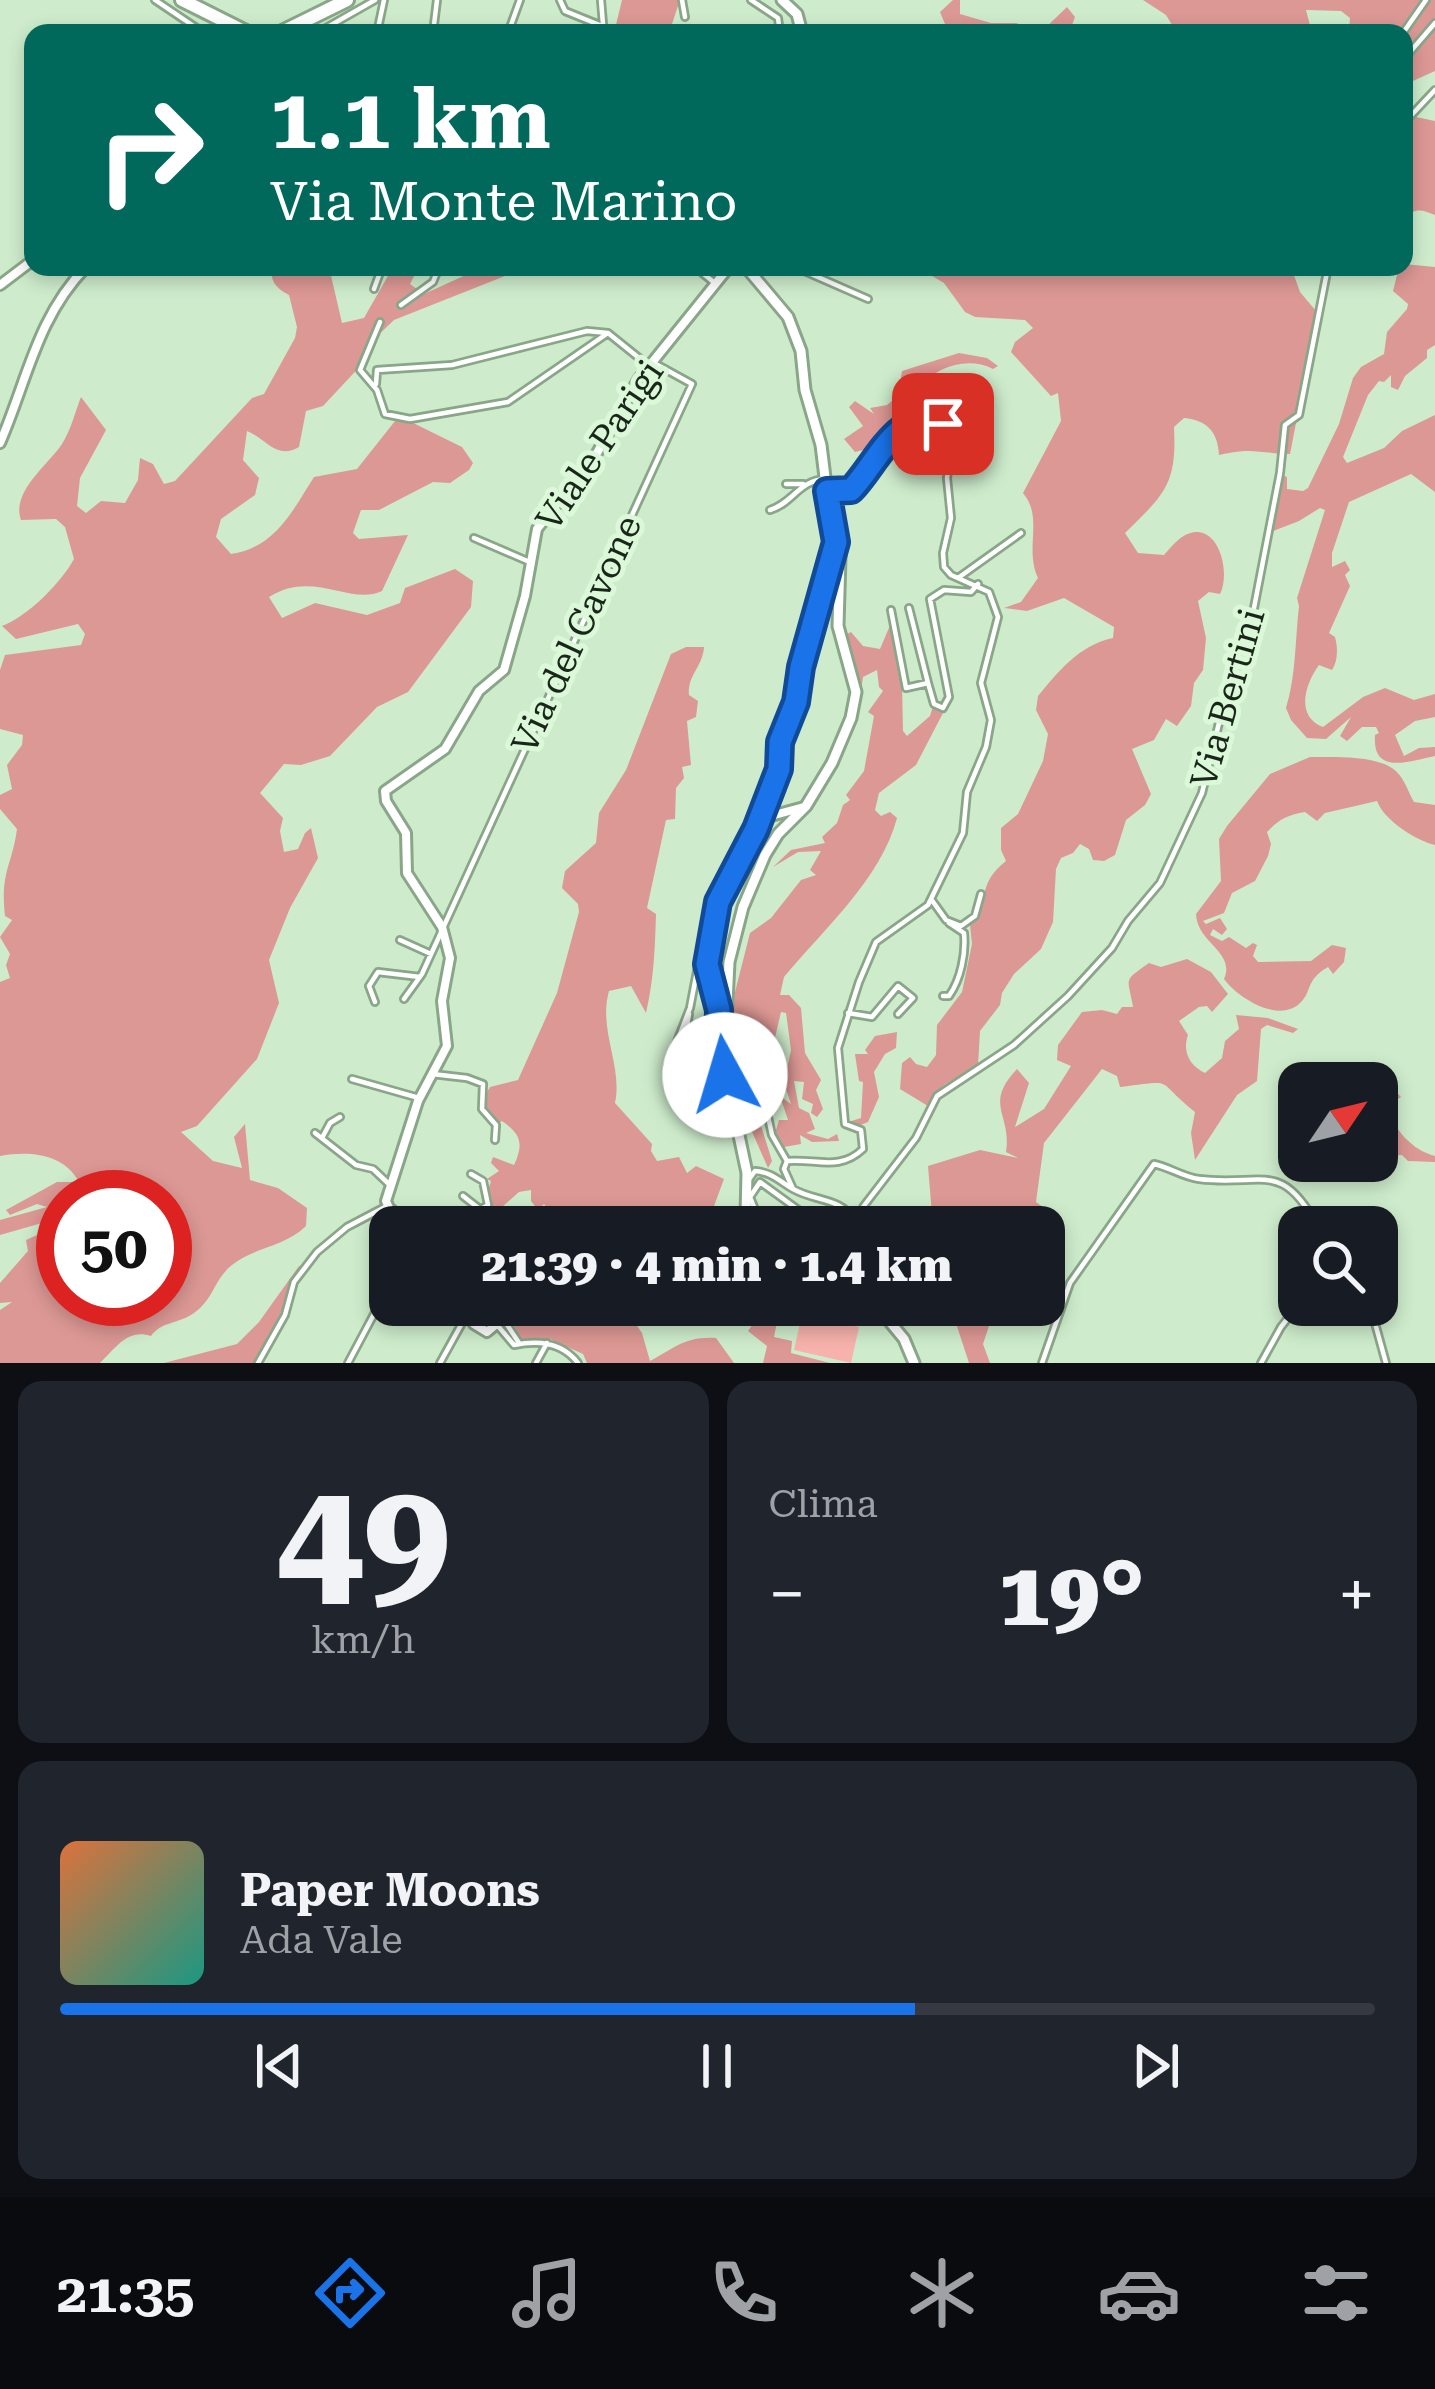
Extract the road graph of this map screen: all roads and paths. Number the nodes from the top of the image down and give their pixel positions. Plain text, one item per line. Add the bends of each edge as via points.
1 (155, 0) edge
2 (182, 0) edge
3 (347, 0) edge
4 (379, 0) edge
5 (560, 0) edge
6 (682, 0) edge
7 (751, 0) edge
8 (779, 0) edge
9 (768, 11) junction
10 (685, 17) dead end
11 (1435, 23) edge
12 (191, 24) edge
13 (223, 24) edge
14 (298, 24) edge
15 (334, 24) edge
16 (591, 24) edge
17 (779, 24) edge
18 (800, 24) edge
19 (1413, 49) edge
20 (1435, 90) edge
21 (1413, 113) edge
22 (24, 267) edge
23 (79, 276) edge
24 (379, 276) edge
25 (436, 276) edge
26 (706, 276) edge
27 (722, 276) edge
28 (754, 276) edge
29 (815, 276) edge
30 (1326, 276) edge
31 (716, 284) junction
32 (0, 286) edge
33 (374, 289) dead end
34 (868, 299) dead end
35 (400, 305) dead end
36 (380, 322) dead end
37 (608, 333) junction
38 (650, 364) junction
39 (377, 390) junction
40 (0, 443) edge
41 (826, 478) junction
42 (786, 484) dead end
43 (803, 484) junction
44 (827, 491) junction
45 (770, 510) dead end
46 (1021, 533) dead end
47 (474, 538) dead end
48 (836, 542) junction
49 (532, 563) junction
50 (958, 578) junction
51 (977, 584) junction
52 (909, 608) dead end
53 (891, 610) dead end
54 (928, 683) junction
55 (806, 806) junction
56 (760, 819) junction
57 (981, 894) dead end
58 (931, 899) junction
59 (718, 902) junction
60 (950, 923) junction
61 (442, 927) junction
62 (400, 940) dead end
63 (431, 954) junction
64 (420, 977) junction
65 (943, 997) dead end
66 (404, 999) dead end
67 (375, 1002) dead end
68 (690, 1008) junction
69 (848, 1013) junction
70 (898, 1014) dead end
71 (724, 1061) junction
72 (680, 1064) dead end
73 (432, 1074) junction
74 (352, 1079) dead end
75 (419, 1098) junction
76 (767, 1112) dead end
77 (340, 1117) dead end
78 (495, 1140) dead end
79 (787, 1161) junction
80 (471, 1174) dead end
81 (391, 1186) junction
82 (793, 1189) junction
83 (747, 1190) junction
84 (463, 1196) dead end
85 (387, 1206) edge
86 (476, 1206) edge
87 (487, 1206) edge
88 (746, 1206) edge
89 (753, 1206) edge
90 (795, 1206) edge
91 (841, 1206) edge
92 (864, 1206) edge
93 (1306, 1206) edge
94 (369, 1215) edge
95 (369, 1324) edge
96 (460, 1326) edge
97 (500, 1326) edge
98 (893, 1326) edge
99 (1282, 1326) edge
100 (1376, 1326) edge
101 (547, 1343) junction
102 (259, 1363) edge
103 (348, 1363) edge
104 (440, 1363) edge
105 (536, 1363) edge
106 (578, 1363) edge
107 (914, 1363) edge
108 (1042, 1363) edge
109 (1261, 1363) edge
110 (1386, 1363) edge

1 - 12 street
2 - 13 main road
3 - 14 main road
4 - 15 street
5 - 16 street
6 - 10 street
7 - 9 street
8 - 9 street
8 - 18 main road
9 - 17 street
11 - 19 street
20 - 21 street
22 - 32 street
23 - 40 street via 32,350
24 - 33 street
25 - 35 street
26 - 31 street
27 - 31 street, Viale Parigi
28 - 41 main road via 796,333
29 - 34 street
30 - 92 street, Via Bertini via 1299,415 1286,423 1254,608 1194,814 1159,886 1107,954 1014,1045 937,1096
31 - 38 street, Viale Parigi
36 - 39 street via 360,366
37 - 38 street
37 - 39 street via 568,333 452,364 378,370
37 - 39 street via 494,406 398,419 385,414
38 - 49 street, Viale Parigi via 594,457 539,526
38 - 61 street, Via del Cavone via 692,384
41 - 43 street
41 - 44 main road
42 - 43 street
43 - 45 street
44 - 48 main road
44 - 50 street via 851,490 909,424 940,422 952,441 943,562
46 - 50 street
47 - 49 street
48 - 55 main road via 838,623 855,698 838,751
48 - 56 street
49 - 61 street, Viale Parigi via 506,667 478,692 447,746 385,791 406,832 408,875
50 - 51 street
51 - 54 street via 930,599 946,706 934,705
51 - 58 street via 998,612 981,682 990,728 966,794 963,833
52 - 54 street
53 - 54 street via 906,688
55 - 56 street
55 - 71 main road via 772,842 742,911 728,972
56 - 59 street
57 - 60 street via 972,920
58 - 60 street
58 - 69 street via 875,944
59 - 68 street
59 - 71 street via 707,971
60 - 65 street via 964,934 964,946 955,988
61 - 63 street
61 - 73 street via 450,958 442,999 448,1038
62 - 63 street
63 - 64 street
64 - 66 street
64 - 67 street via 379,971 369,987
68 - 71 street via 668,1061 674,1086 693,1099 713,1098
68 - 72 street
69 - 70 street via 873,1016 899,986 914,998
69 - 79 street via 838,1048 844,1122 862,1131 862,1149 831,1164
71 - 83 main road
73 - 75 street
73 - 78 street via 483,1084 482,1109 496,1126
74 - 75 street
75 - 81 street
76 - 79 street
77 - 81 street via 319,1136
79 - 82 street
80 - 87 street via 481,1178
81 - 85 street
82 - 83 street via 761,1170
82 - 91 street
83 - 88 main road
83 - 89 street
83 - 90 street via 765,1183
84 - 86 street
93 - 108 street via 1279,1181 1199,1179 1154,1164 1070,1283
94 - 102 street via 317,1252 293,1284
95 - 103 street
96 - 104 street
97 - 101 street via 513,1344
98 - 107 main road
99 - 109 street
100 - 110 street
101 - 105 street
101 - 106 street

